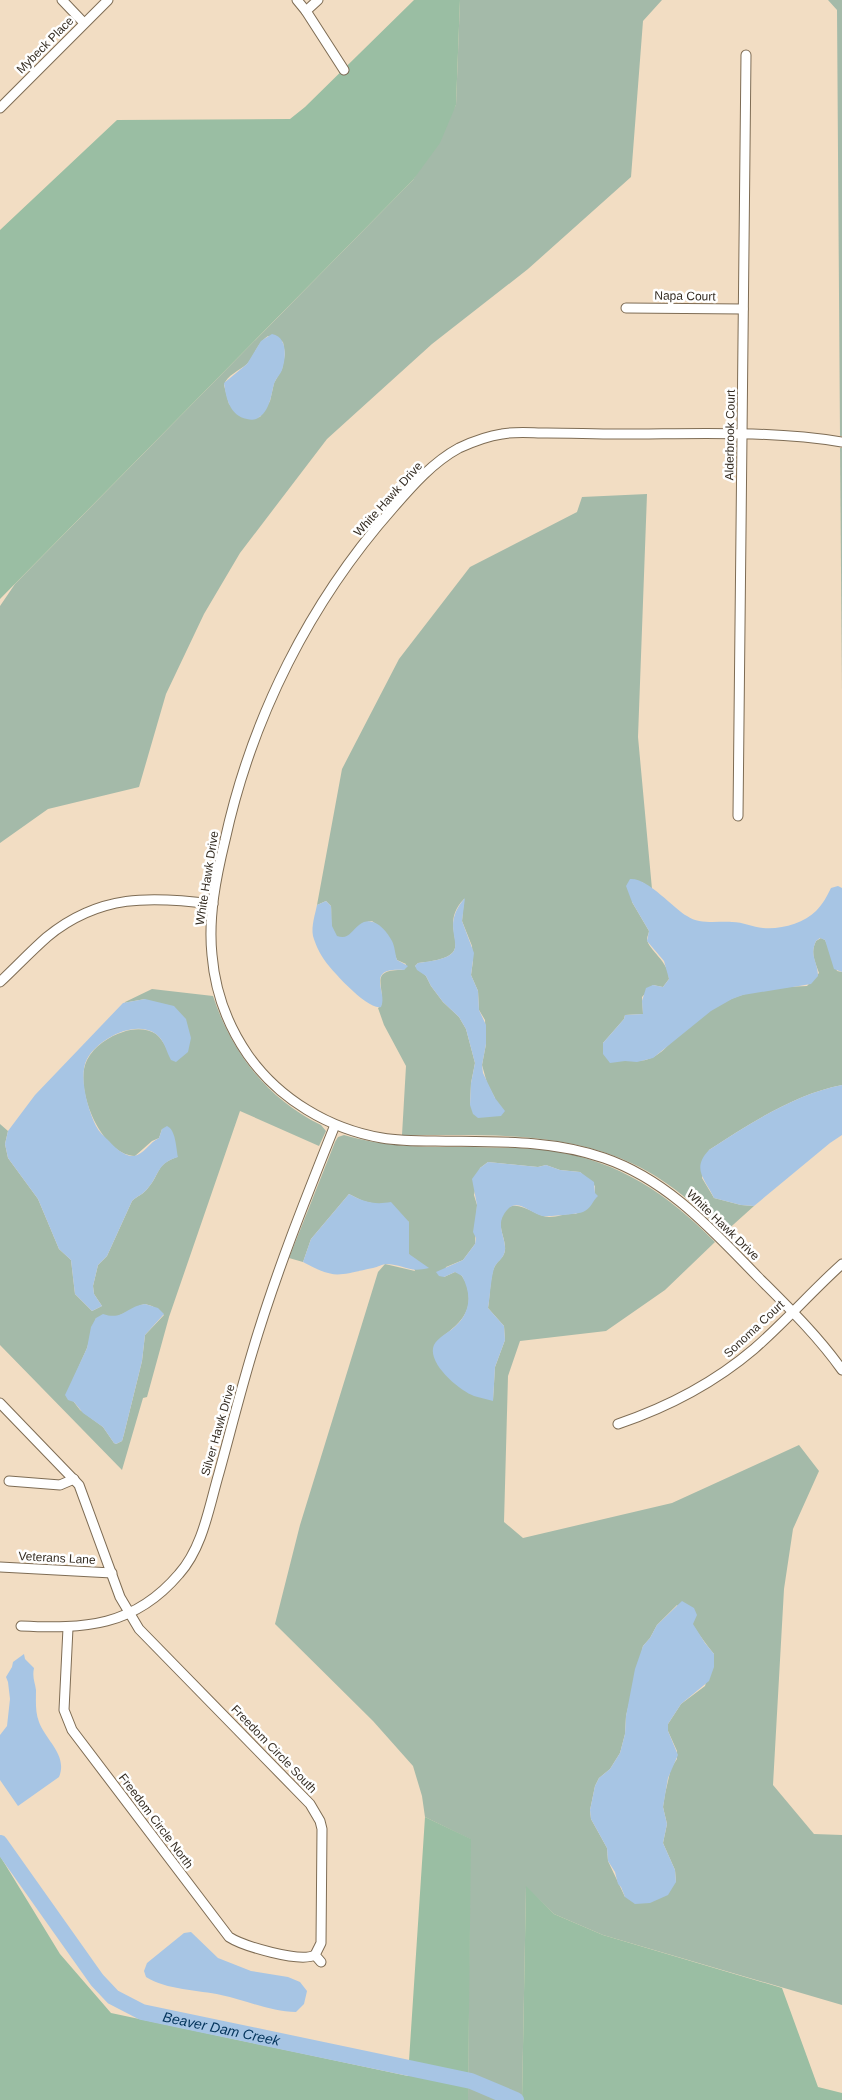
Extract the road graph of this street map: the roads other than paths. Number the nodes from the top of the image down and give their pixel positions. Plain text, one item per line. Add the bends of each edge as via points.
1 (62, 0) edge
2 (108, 0) edge
3 (297, 0) edge
4 (318, 0) edge
5 (306, 10) junction
6 (84, 23) junction
7 (746, 55) dead end
8 (344, 70) dead end
9 (0, 108) edge
10 (626, 308) dead end
11 (743, 309) junction
12 (742, 435) junction
13 (842, 442) edge
14 (738, 816) dead end
15 (213, 904) junction
16 (0, 982) edge
17 (335, 1125) junction
18 (842, 1264) edge
19 (792, 1311) junction
20 (842, 1370) edge
21 (0, 1404) edge
22 (618, 1424) dead end
23 (74, 1479) junction
24 (9, 1482) dead end
25 (0, 1567) edge
26 (112, 1574) junction
27 (128, 1614) junction
28 (21, 1626) dead end
29 (68, 1628) junction
30 (318, 1959) joint

1 - 6 street
2 - 6 street, Mybeck Place
3 - 5 street
4 - 5 street
5 - 8 street
6 - 9 street, Mybeck Place
7 - 11 street, Alderbrook Court
10 - 11 street, Napa Court
11 - 12 street, Alderbrook Court
12 - 13 street, White Hawk Drive via 802,436
12 - 14 street, Alderbrook Court
12 - 15 street, White Hawk Drive via 504,433 459,448 427,472 366,540 327,595 290,657 266,708 241,777
15 - 16 street via 148,898 98,908 63,925 47,937
15 - 17 street, White Hawk Drive via 211,942 215,977 227,1018 237,1038 249,1057 274,1084 300,1106
17 - 19 street, White Hawk Drive via 365,1135 397,1140 556,1146 623,1165 657,1184 690,1209
17 - 27 street, Silver Hawk Drive via 266,1308 199,1539 179,1575 154,1598
18 - 19 street, Sonoma Court
19 - 20 street, White Hawk Drive
19 - 22 street, Sonoma Court via 756,1348 716,1378 673,1402
21 - 23 street, Veterans Lane
23 - 24 street via 60,1484
23 - 26 street, Veterans Lane via 82,1492
25 - 26 street, Veterans Lane
26 - 27 street, Veterans Lane
27 - 29 street, Silver Hawk Drive via 105,1622
27 - 30 street, Freedom Circle South via 316,1812 322,1829 321,1943
28 - 29 street, Silver Hawk Drive
29 - 30 street, Freedom Circle North via 64,1710 72,1730 229,1937 276,1953

